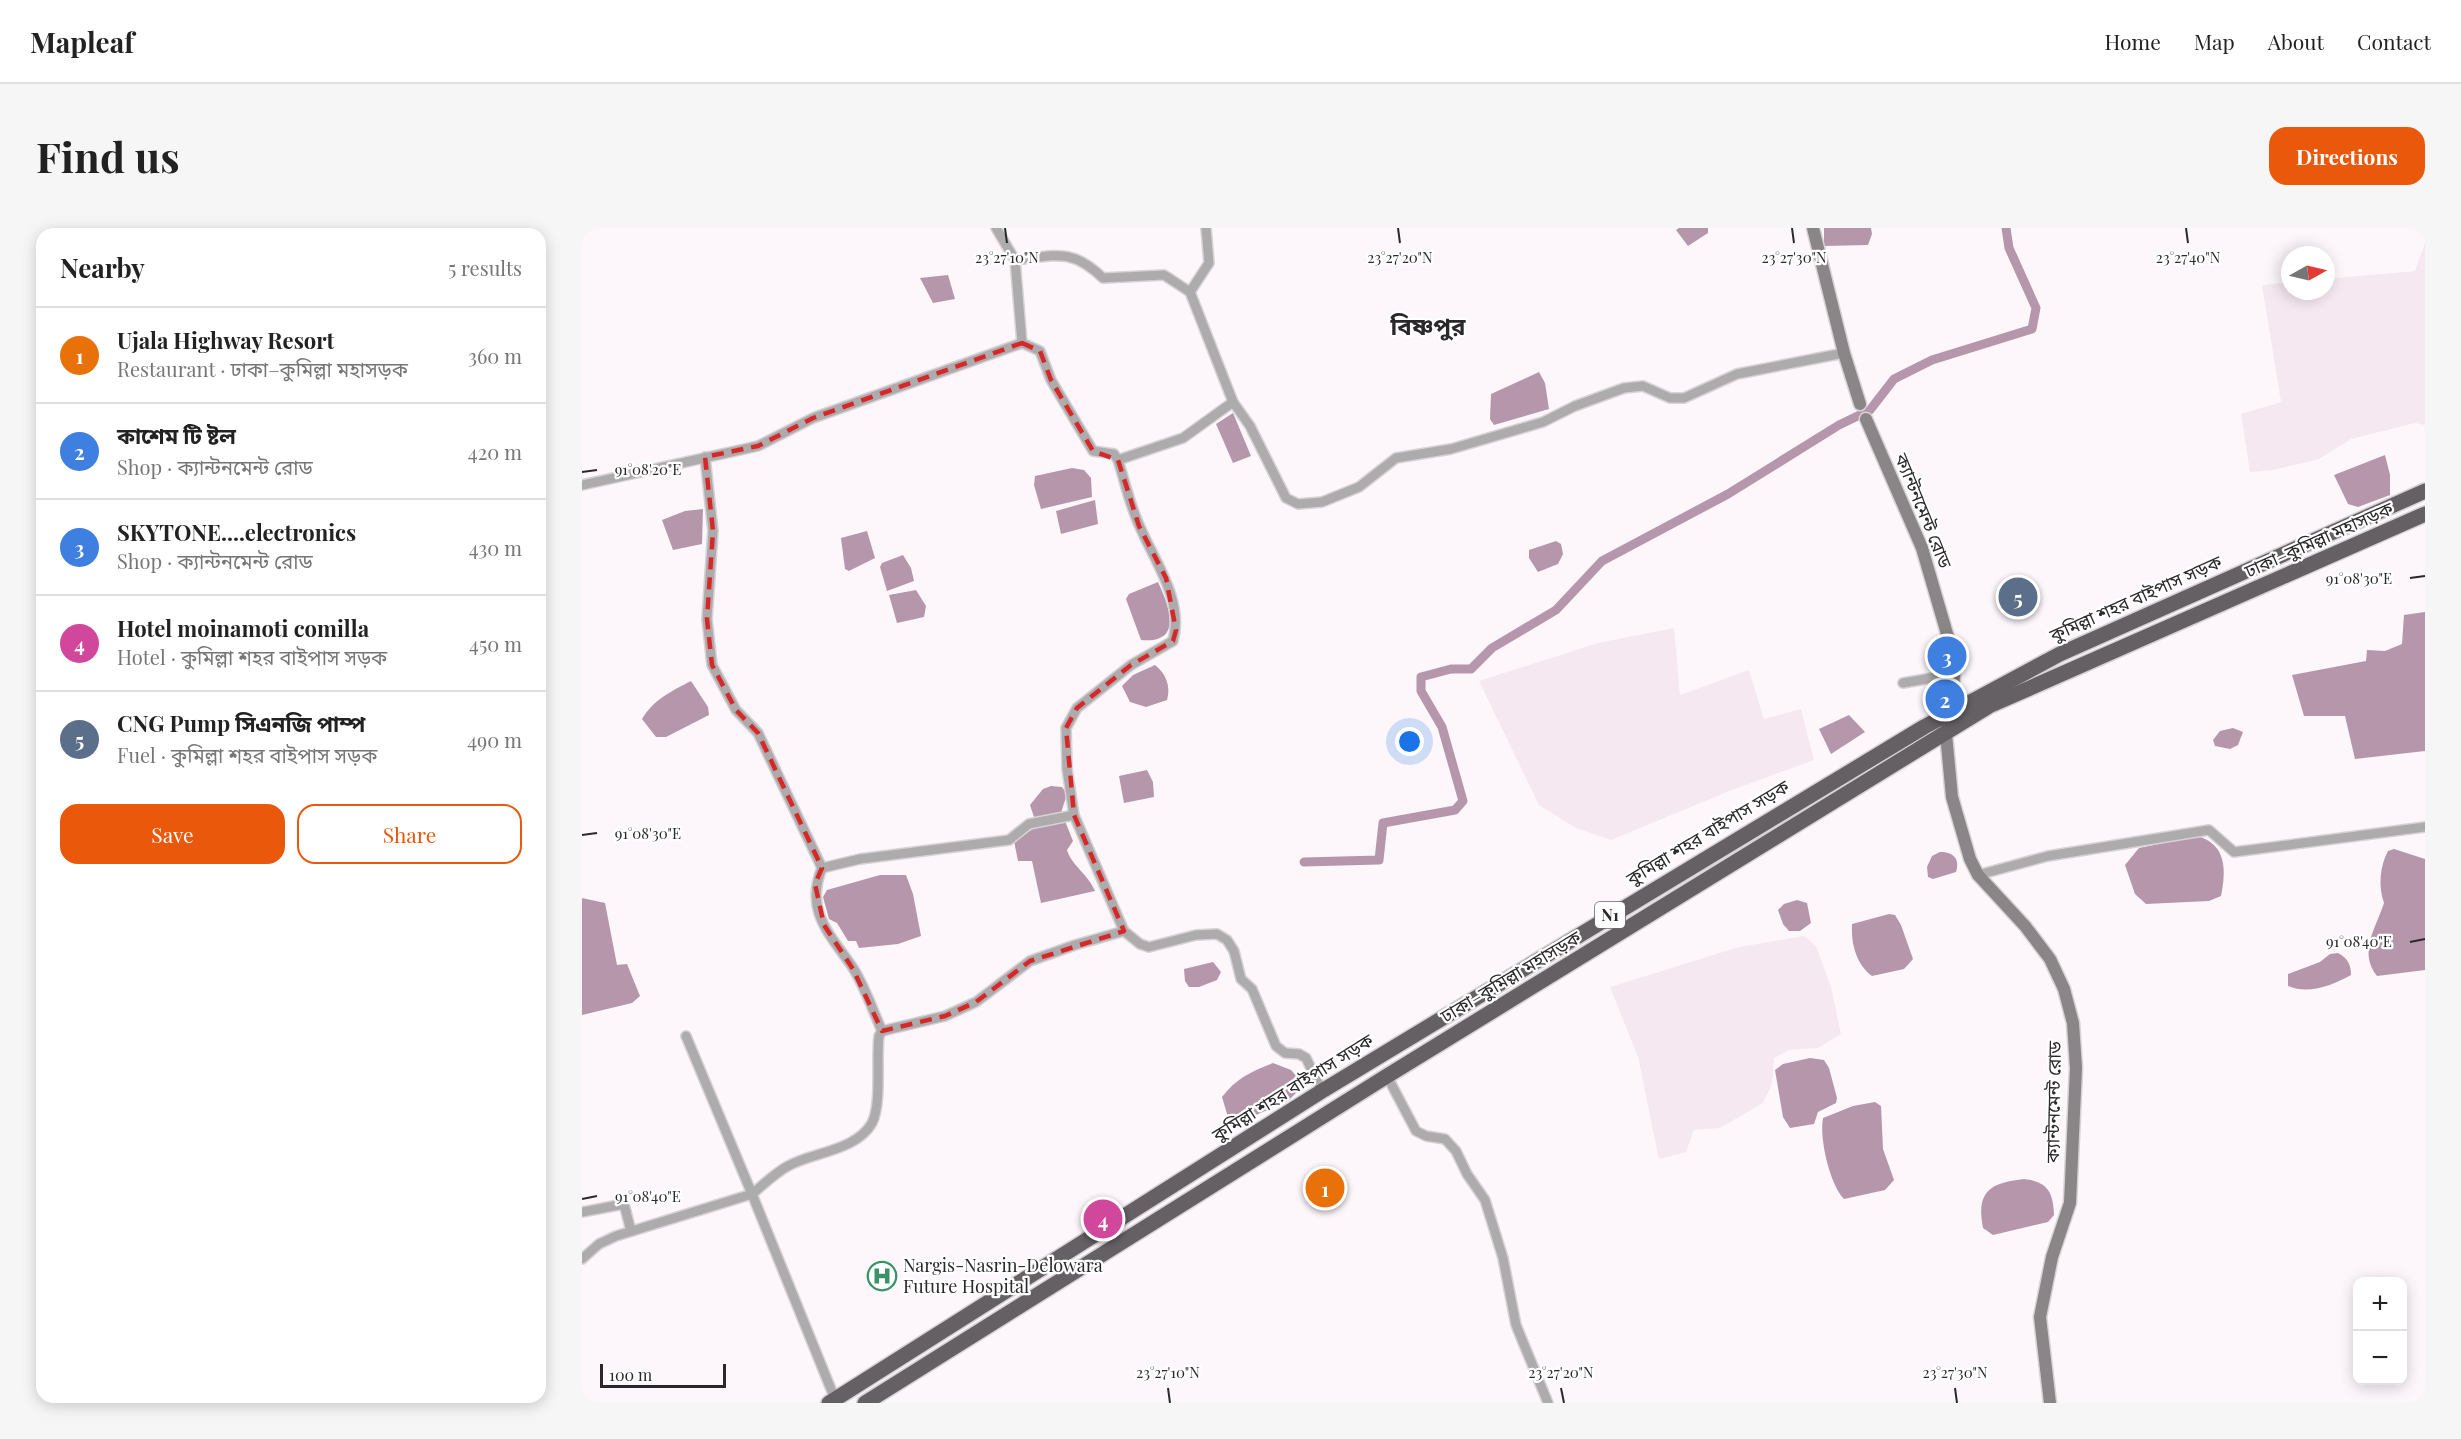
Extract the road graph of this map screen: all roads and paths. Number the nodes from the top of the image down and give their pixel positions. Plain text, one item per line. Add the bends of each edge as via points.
1 (996, 228) edge
2 (1206, 228) edge
3 (1813, 228) edge
4 (1016, 260) junction
5 (1190, 292) junction
6 (1022, 343) junction
7 (1844, 353) junction
8 (1233, 402) junction
9 (1860, 404) dead end
10 (1866, 419) dead end
11 (705, 457) junction
12 (1118, 460) junction
13 (582, 485) edge
14 (2425, 490) edge
15 (2425, 514) edge
16 (1954, 674) junction
17 (1903, 683) dead end
18 (1952, 711) junction
19 (1946, 734) junction
20 (1074, 815) junction
21 (2425, 827) edge
22 (822, 868) junction
23 (1978, 875) junction
24 (1124, 931) junction
25 (882, 1031) junction
26 (686, 1036) dead end
27 (1387, 1076) junction
28 (1322, 1091) junction
29 (752, 1194) junction
30 (582, 1212) edge
31 (631, 1231) junction
32 (582, 1259) edge
33 (832, 1401) edge
34 (865, 1403) edge
35 (1548, 1403) edge
36 (2050, 1403) edge

1 - 4 street
2 - 5 street via 1209,263
3 - 7 main road
4 - 5 street via 1066,255 1082,259 1103,278 1164,275
4 - 6 street
5 - 8 street
6 - 11 street via 813,418 758,446
6 - 12 street via 1040,351 1051,380 1094,451 1114,454
7 - 8 street via 1737,374 1684,398 1670,398 1643,386 1624,388 1543,422 1451,450 1396,458 1359,487 1322,502 1298,504 1286,498 1250,426
7 - 9 main road
8 - 12 street via 1183,438
10 - 16 main road, ক্যান্টনমেন্ট রোড via 1928,562
11 - 13 street
11 - 22 street via 713,531 707,619 712,665 736,710 758,733
12 - 20 street via 1139,526 1166,578 1176,630 1173,641 1131,665 1077,708 1066,728
14 - 18 highway, কুমিল্লা শহর বাইপাস সড়ক / N1 via 2060,654
15 - 19 highway, ঢাকা–কুমিল্লা মহাসড়ক / N1 via 1989,706
16 - 17 street
16 - 18 main road, ক্যান্টনমেন্ট রোড
18 - 19 main road, ক্যান্টনমেন্ট রোড
18 - 28 highway, কুমিল্লা শহর বাইপাস সড়ক / N1
19 - 23 main road, ক্যান্টনমেন্ট রোড via 1952,797
19 - 27 highway, ঢাকা–কুমিল্লা মহাসড়ক / N1
20 - 22 street via 1029,824 1009,840 860,859
20 - 24 street
21 - 23 street via 2235,852 2209,830 2048,856
22 - 25 street via 815,884 824,925 853,969
23 - 36 main road, ক্যান্টনমেন্ট রোড via 2050,959 2064,989 2073,1023 2076,1068 2070,1203 2052,1257 2040,1317
24 - 25 street via 1030,961 976,1002 945,1016
24 - 28 street via 1149,947 1196,935 1217,934 1227,940 1241,980 1252,989 1276,1046 1285,1053 1306,1058
25 - 29 street via 872,1122 862,1134 837,1150 812,1154 786,1167
26 - 29 street
27 - 34 highway, ঢাকা–কুমিল্লা মহাসড়ক / N1
27 - 35 street via 1416,1131 1445,1139 1485,1200 1503,1258 1516,1325
28 - 33 highway, কুমিল্লা শহর বাইপাস সড়ক / N1
29 - 31 street
29 - 33 street
30 - 31 street via 624,1204
31 - 32 street via 599,1244

